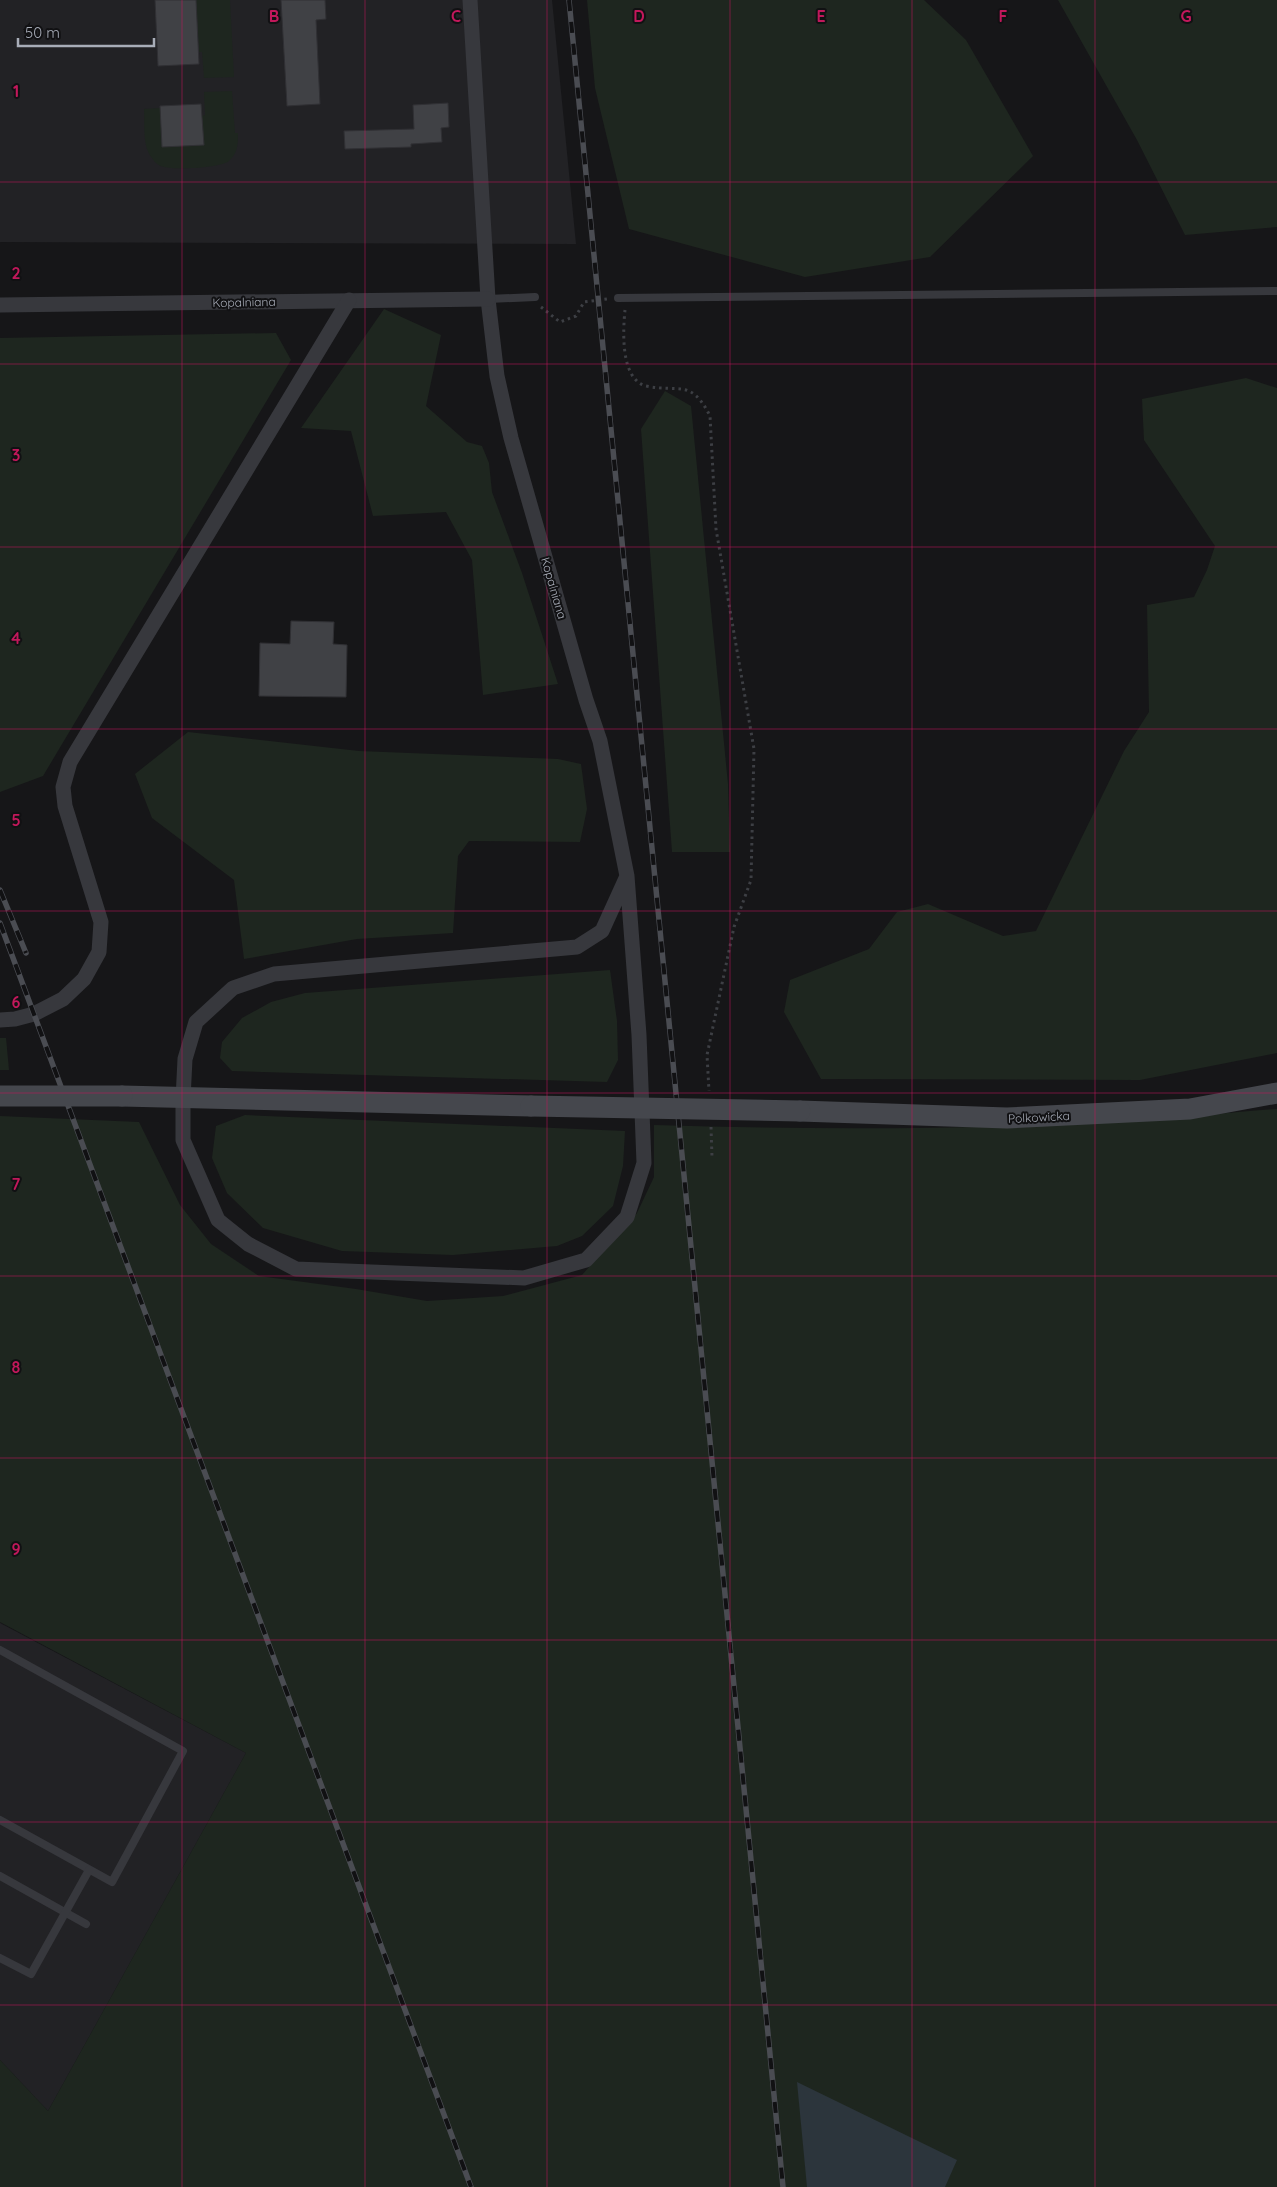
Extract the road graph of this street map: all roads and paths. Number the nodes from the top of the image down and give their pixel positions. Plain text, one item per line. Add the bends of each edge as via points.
1 (470, 0) edge
2 (1277, 291) edge
3 (532, 297) joint
4 (618, 298) joint
5 (627, 298) junction
6 (488, 299) junction
7 (349, 300) junction
8 (0, 305) edge
9 (627, 876) junction
10 (0, 1020) edge
11 (709, 1092) dead end
12 (1277, 1093) edge
13 (0, 1096) edge
14 (182, 1099) junction
15 (710, 1120) dead end
16 (712, 1156) dead end
17 (0, 1650) edge
18 (0, 1820) edge
19 (89, 1870) junction
20 (0, 1876) edge
21 (66, 1913) junction
22 (86, 1924) dead end
23 (0, 1958) edge

1 - 6 street, Kopalniana
2 - 5 lane
3 - 4 path via 560,322 576,316 584,302
3 - 6 lane
4 - 5 lane
5 - 11 path via 622,335 630,374 644,386 684,388 702,400 710,416 716,528 754,749 750,880 734,927 707,1055
6 - 7 street, Kopalniana
6 - 9 street, Kopalniana via 505,414 600,741
7 - 8 street, Kopalniana
7 - 10 street via 70,762 63,787 65,806 101,922 99,952 84,979 63,999 34,1014
9 - 14 street, Kopalniana via 602,931 577,948 274,974 233,988 196,1022 185,1059
9 - 14 street, Kopalniana via 639,1035 644,1163 627,1217 586,1260 524,1278 296,1269 248,1244 218,1220 183,1140
12 - 14 main road, Polkowicka, bridge via 1190,1109 1006,1118
13 - 14 main road, Polkowicka, bridge
15 - 16 path
17 - 19 lane via 183,1751 112,1882
18 - 19 lane
19 - 21 lane
20 - 21 lane
21 - 22 lane
21 - 23 lane via 30,1974

